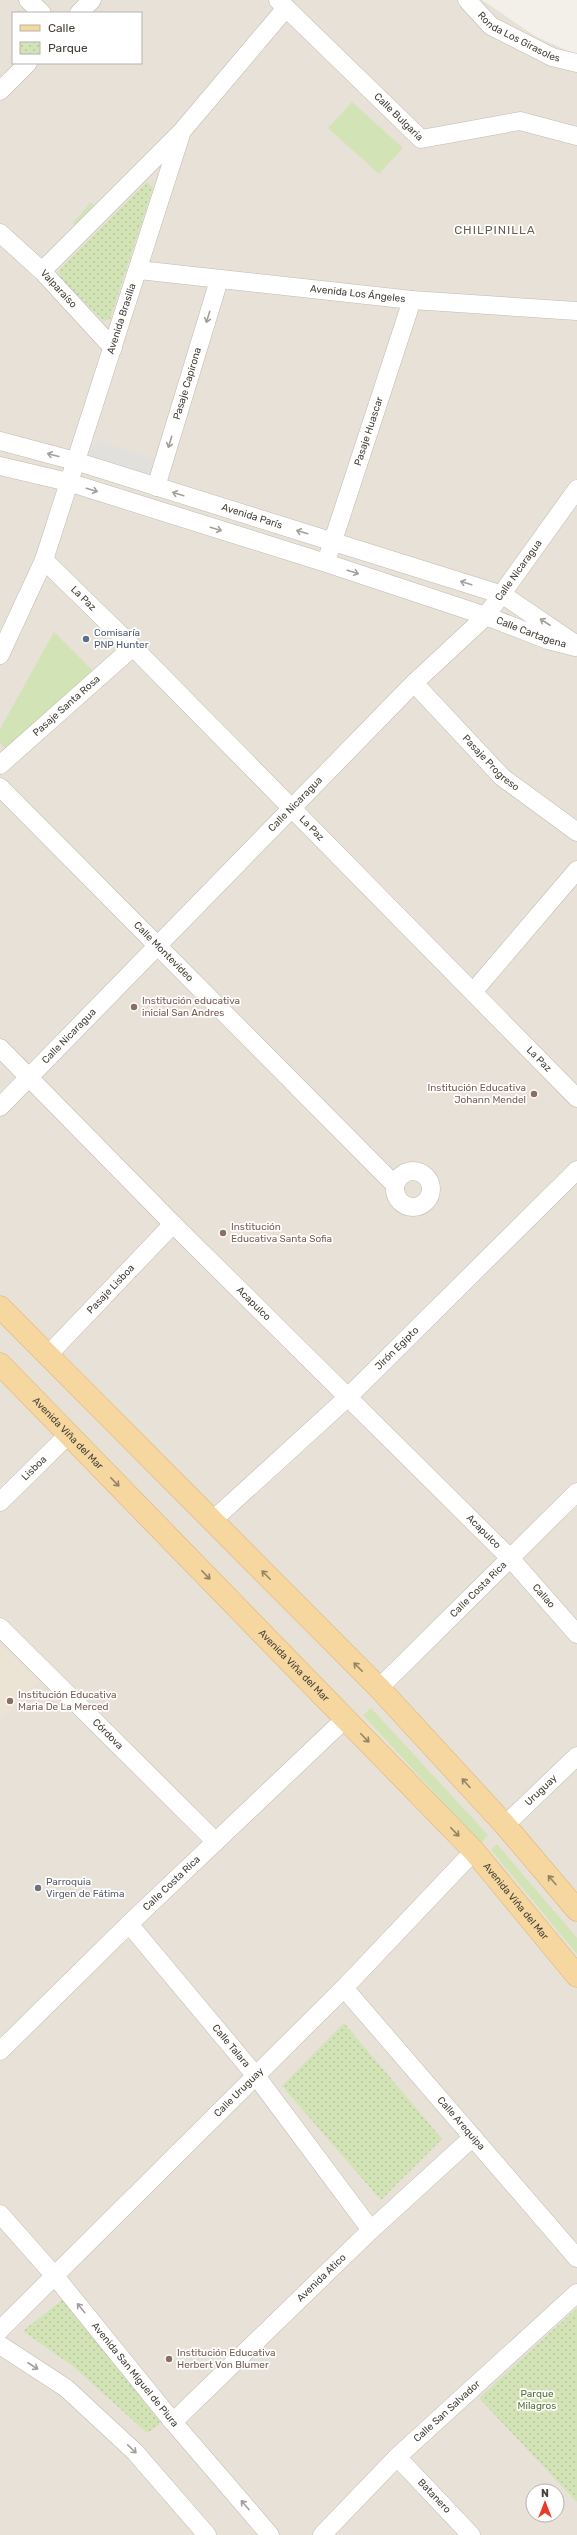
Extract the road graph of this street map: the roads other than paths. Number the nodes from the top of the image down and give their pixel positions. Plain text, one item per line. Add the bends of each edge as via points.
1 (28, 0) edge
2 (92, 0) edge
3 (467, 0) edge
4 (282, 4) edge
5 (41, 12) edge
6 (80, 12) edge
7 (577, 63) edge
8 (27, 64) edge
9 (0, 91) edge
10 (182, 131) junction
11 (577, 136) edge
12 (0, 233) edge
13 (139, 270) junction
14 (42, 271) junction
15 (219, 280) junction
16 (412, 300) junction
17 (577, 311) edge
18 (113, 348) junction
19 (0, 441) edge
20 (74, 461) junction
21 (0, 466) edge
22 (68, 482) junction
23 (156, 487) junction
24 (577, 489) edge
25 (333, 542) junction
26 (44, 560) junction
27 (326, 563) junction
28 (503, 595) junction
29 (486, 616) junction
30 (577, 646) edge
31 (133, 647) junction
32 (0, 655) edge
33 (414, 683) junction
34 (0, 764) edge
35 (0, 787) edge
36 (292, 808) junction
37 (577, 832) edge
38 (577, 870) edge
39 (159, 945) junction
40 (473, 992) junction
41 (0, 1048) edge
42 (28, 1076) junction
43 (577, 1098) edge
44 (0, 1107) edge
45 (577, 1170) edge
46 (395, 1185) dead end
47 (173, 1224) junction
48 (0, 1306) edge
49 (48, 1355) junction
50 (0, 1364) edge
51 (348, 1397) junction
52 (68, 1434) junction
53 (577, 1492) edge
54 (0, 1502) edge
55 (212, 1521) junction
56 (510, 1558) junction
57 (0, 1627) edge
58 (577, 1634) edge
59 (379, 1688) junction
60 (346, 1718) junction
61 (577, 1756) edge
62 (504, 1825) junction
63 (216, 1842) junction
64 (474, 1851) junction
65 (577, 1910) edge
66 (129, 1924) junction
67 (577, 1976) edge
68 (344, 1988) junction
69 (0, 2051) edge
70 (256, 2076) junction
71 (473, 2138) junction
72 (0, 2214) edge
73 (371, 2230) junction
74 (577, 2258) edge
75 (54, 2275) junction
76 (577, 2293) edge
77 (0, 2330) edge
78 (0, 2345) edge
79 (173, 2422) junction
80 (397, 2457) junction
81 (207, 2535) edge
82 (270, 2535) edge
83 (322, 2535) edge
84 (471, 2535) edge

1 - 5 street
2 - 6 street
3 - 7 street, Ronda Los Girasoles via 491,26 552,57
4 - 10 street, Avenida Brasilia
4 - 11 street, Calle Bulgaria via 421,139 520,121
8 - 9 street
10 - 13 street, Avenida Brasilia
10 - 14 street
12 - 14 street, Valparaíso
13 - 15 street, Avenida Los Ángeles
13 - 18 street, Avenida Brasilia
14 - 18 street, Valparaíso
15 - 16 street, Avenida Los Ángeles
15 -> 23 street, Pasaje Capirona
16 - 17 street, Avenida Los Ángeles
16 - 25 street, Pasaje Huascar
18 - 20 street, Avenida Brasilia
20 -> 19 street, Avenida París
20 - 22 street, Avenida Brasilia
20 - 23 street, Avenida París
21 - 22 street
22 - 26 street, Avenida Brasilia
22 -> 27 street
25 -> 23 street, Avenida París
24 - 28 street, Calle Nicaragua
25 - 27 street, Pasaje Huascar
28 -> 25 street, Avenida París
26 - 31 street, La Paz
26 - 32 street, Avenida Brasilia
27 -> 29 street
28 - 29 street, Calle Nicaragua
30 -> 28 street, Calle Cartagena
29 - 30 street, Calle Cartagena via 548,640
29 - 33 street, Calle Nicaragua
31 - 34 street, Pasaje Santa Rosa
31 - 36 street, La Paz
33 - 36 street, Calle Nicaragua
33 - 37 street, Pasaje Progreso via 502,776
35 - 39 street, Calle Montevideo
36 - 39 street, Calle Nicaragua
36 - 40 street, La Paz
38 - 40 street
39 - 42 street, Calle Nicaragua
39 - 46 street, Calle Montevideo
40 - 43 street, La Paz
41 - 42 street, Acapulco
42 - 44 street, Calle Nicaragua
42 - 47 street, Acapulco
45 - 51 street, Jirón Egipto
47 - 49 street, Pasaje Lisboa
47 - 51 street, Acapulco
48 - 49 main road
49 - 55 main road
50 - 52 main road, Avenida Viña del Mar
51 - 55 street, Jirón Egipto
51 - 56 street, Acapulco
52 - 54 street, Lisboa
52 -> 60 main road, Avenida Viña del Mar
53 - 56 street, Calle Costa Rica
59 -> 55 main road
56 - 58 street, Callao
56 - 59 street, Calle Costa Rica
57 - 63 street, Córdova
62 -> 59 main road
60 - 63 street, Calle Costa Rica
60 -> 64 main road, Avenida Viña del Mar
61 - 62 street, Uruguay
65 -> 62 main road
63 - 66 street, Calle Costa Rica
64 - 67 main road, Avenida Viña del Mar
64 - 68 street, Calle Uruguay
66 - 69 street, Calle Costa Rica
66 - 70 street, Calle Talara
68 - 70 street, Calle Uruguay
68 - 71 street, Calle Arequipa
70 - 73 street, Calle Talara
70 - 75 street, Calle Uruguay
71 - 73 street, Avenida Atico
71 - 74 street, Calle Arequipa
72 - 75 street, Avenida San Miguel de Piura
73 - 79 street, Avenida Atico
75 - 77 street, Calle Uruguay
79 -> 75 street, Avenida San Miguel de Piura
76 - 80 street, Calle San Salvador
78 -> 81 street via 66,2388 135,2452
82 -> 79 street, Avenida San Miguel de Piura
80 - 83 street, Calle San Salvador
80 - 84 street, Batanero

